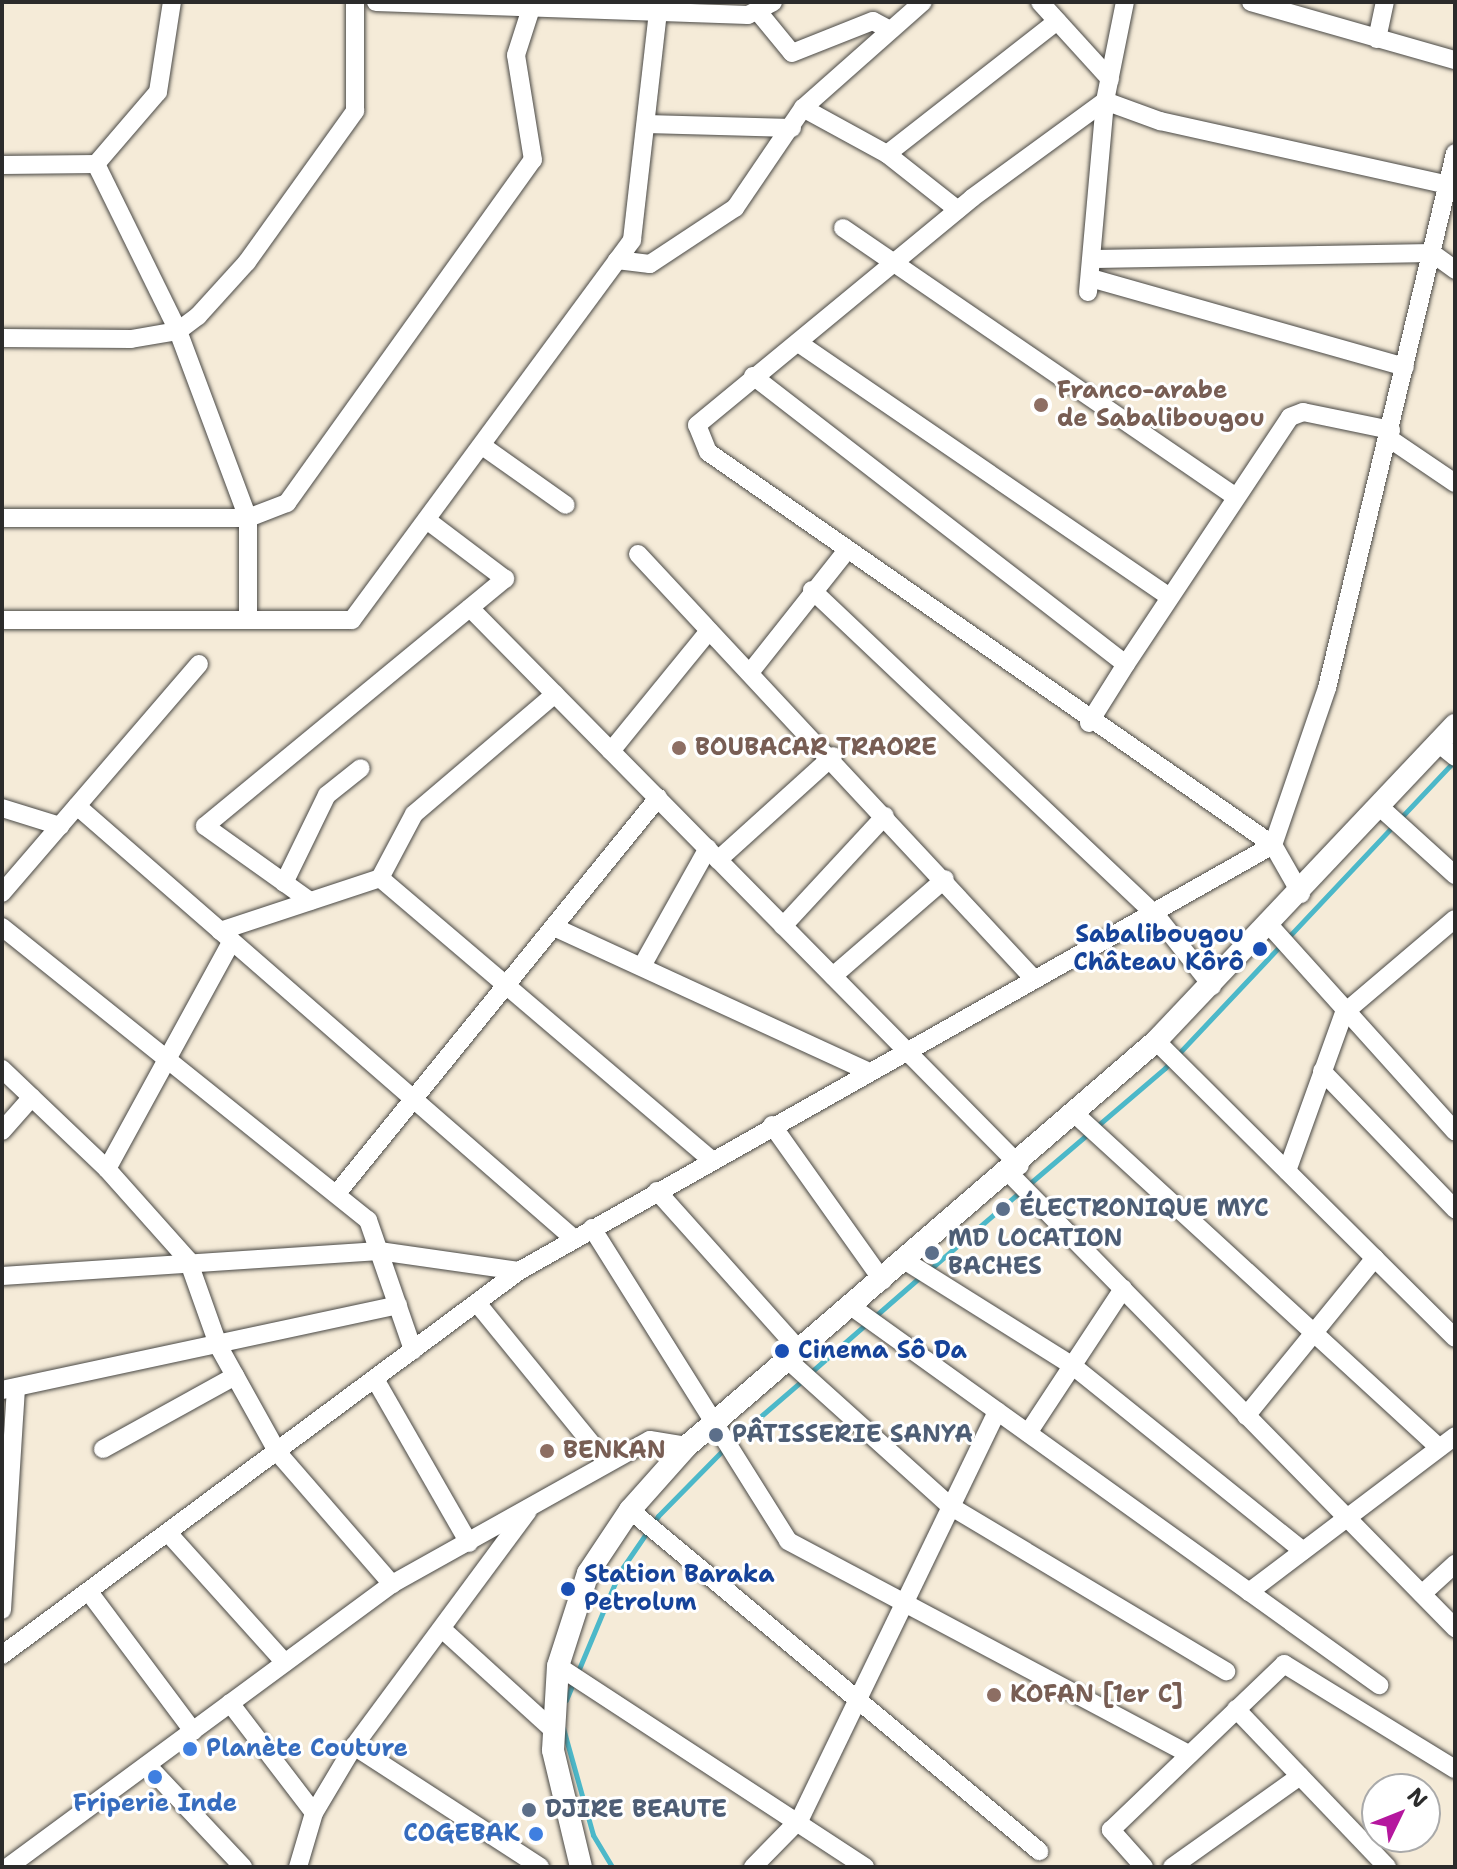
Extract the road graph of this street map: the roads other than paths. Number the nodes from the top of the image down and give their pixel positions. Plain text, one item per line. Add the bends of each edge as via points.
1 (172, 2) edge
2 (355, 2) edge
3 (376, 2) edge
4 (923, 2) edge
5 (1040, 2) edge
6 (1125, 2) edge
7 (1251, 2) edge
8 (1385, 2) edge
9 (533, 6) edge
10 (1276, 6) edge
11 (659, 7) edge
12 (766, 8) edge
13 (1057, 21) junction
14 (888, 29) junction
15 (1377, 39) junction
16 (1455, 60) edge
17 (1110, 79) junction
18 (1105, 101) junction
19 (803, 108) junction
20 (646, 124) junction
21 (792, 128) junction
22 (1455, 153) edge
23 (887, 154) junction
24 (96, 164) junction
25 (2, 165) edge
26 (1448, 185) junction
27 (958, 210) junction
28 (843, 228) dead end
29 (1432, 253) junction
30 (1095, 259) junction
31 (617, 260) junction
32 (894, 265) junction
33 (1455, 270) edge
34 (178, 331) junction
35 (2, 338) edge
36 (800, 344) junction
37 (1405, 367) junction
38 (753, 376) junction
39 (1390, 435) junction
40 (484, 447) junction
41 (1455, 483) edge
42 (1236, 497) junction
43 (566, 505) dead end
44 (2, 518) edge
45 (248, 518) junction
46 (428, 521) junction
47 (847, 550) junction
48 (638, 554) dead end
49 (812, 590) junction
50 (1170, 597) junction
51 (470, 608) junction
52 (2, 620) edge
53 (248, 620) junction
54 (709, 631) junction
55 (199, 664) dead end
56 (1126, 664) junction
57 (752, 670) junction
58 (555, 694) junction
59 (1089, 723) junction
60 (1455, 725) edge
61 (1446, 750) edge
62 (611, 751) junction
63 (833, 756) junction
64 (361, 768) dead end
65 (658, 798) junction
66 (77, 806) junction
67 (2, 808) edge
68 (1381, 808) junction
69 (885, 816) junction
70 (60, 826) junction
71 (1273, 845) junction
72 (713, 854) junction
73 (1455, 875) edge
74 (380, 878) junction
75 (945, 879) junction
76 (284, 883) junction
77 (2, 893) edge
78 (1301, 894) junction
79 (310, 901) junction
80 (1155, 914) junction
81 (1455, 919) edge
82 (783, 926) junction
83 (2, 927) edge
84 (554, 927) junction
85 (1271, 927) junction
86 (226, 936) junction
87 (642, 966) junction
88 (833, 976) junction
89 (1035, 980) junction
90 (506, 985) junction
91 (1212, 986) junction
92 (1344, 1013) junction
93 (1156, 1041) junction
94 (905, 1049) junction
95 (168, 1058) junction
96 (2, 1069) edge
97 (867, 1071) junction
98 (1322, 1071) junction
99 (32, 1097) junction
100 (414, 1099) junction
101 (1075, 1114) junction
102 (772, 1125) junction
103 (2, 1131) edge
104 (1455, 1131) edge
105 (710, 1159) junction
106 (107, 1169) junction
107 (1015, 1170) junction
108 (1287, 1171) junction
109 (657, 1191) junction
110 (338, 1192) junction
111 (1455, 1209) edge
112 (592, 1228) junction
113 (573, 1238) junction
114 (379, 1251) junction
115 (1375, 1258) junction
116 (188, 1260) junction
117 (907, 1262) junction
118 (519, 1271) junction
119 (2, 1276) edge
120 (883, 1281) junction
121 (1123, 1289) junction
122 (477, 1303) junction
123 (398, 1305) junction
124 (852, 1307) junction
125 (1452, 1329) edge
126 (1314, 1332) junction
127 (219, 1347) junction
128 (413, 1350) junction
129 (794, 1356) junction
130 (1073, 1366) junction
131 (235, 1376) junction
132 (375, 1379) junction
133 (9, 1390) edge
134 (997, 1411) junction
135 (1246, 1416) junction
136 (714, 1424) junction
137 (1028, 1433) junction
138 (1455, 1436) edge
139 (687, 1446) junction
140 (1439, 1448) junction
141 (103, 1449) dead end
142 (278, 1453) junction
143 (606, 1461) junction
144 (532, 1505) junction
145 (950, 1506) junction
146 (630, 1510) junction
147 (1345, 1518) junction
148 (169, 1534) junction
149 (469, 1543) junction
150 (1303, 1551) junction
151 (1455, 1564) edge
152 (392, 1584) junction
153 (89, 1592) junction
154 (1249, 1592) junction
155 (1422, 1594) junction
156 (904, 1601) junction
157 (2, 1610) edge
158 (1455, 1628) edge
159 (442, 1629) junction
160 (2, 1655) edge
161 (285, 1663) junction
162 (558, 1666) junction
163 (1226, 1671) dead end
164 (1379, 1685) dead end
165 (230, 1703) junction
166 (856, 1704) junction
167 (1236, 1709) junction
168 (193, 1731) junction
169 (554, 1731) junction
170 (354, 1746) junction
171 (1189, 1754) junction
172 (147, 1765) junction
173 (1455, 1769) edge
174 (1300, 1776) junction
175 (314, 1813) junction
176 (800, 1819) junction
177 (1039, 1851) dead end
178 (1174, 1866) edge
179 (8, 1867) edge
180 (243, 1867) edge
181 (298, 1867) edge
182 (540, 1867) edge
183 (581, 1867) edge
184 (753, 1867) edge
185 (865, 1867) edge
186 (1144, 1867) edge
187 (1387, 1867) edge

1 - 24 street via 158,92
2 - 34 street via 355,111 247,262
3 - 9 street
4 - 14 street
5 - 13 street
6 - 17 street
7 - 10 street
8 - 15 street
9 - 11 street
9 - 45 street via 516,55 533,160 287,503
10 - 15 street
11 - 12 street
11 - 20 street
12 - 14 street via 792,53 873,21
13 - 17 street
13 - 23 street
14 - 19 street
15 - 16 street
17 - 18 street
18 - 26 street via 1160,121
18 - 27 street
18 - 30 street
19 - 21 street
19 - 23 street
20 - 21 street
20 - 31 street via 632,240
21 - 31 street via 735,208 650,264
22 - 26 street
23 - 27 street
24 - 25 street
24 - 34 street
26 - 29 street
27 - 32 street
28 - 32 street
29 - 30 street
29 - 33 street
29 - 37 street
30 - 37 street via 1091,286
31 - 40 street
32 - 36 street
32 - 42 street
34 - 35 street via 131,339
34 - 45 street
36 - 38 street
36 - 50 street
37 - 39 street
38 - 47 street via 697,425 697,439
38 - 56 street
39 - 41 street
39 - 42 street via 1303,412 1290,417
39 - 71 street via 1327,688
40 - 43 street
40 - 46 street
42 - 50 street
44 - 45 street
45 - 53 street
46 - 51 street via 505,579
46 - 53 street via 352,620
47 - 49 street
47 - 59 street
48 - 54 street
49 - 57 street
49 - 80 street
50 - 56 street
51 - 58 street
51 - 76 street via 205,826
52 - 53 street
54 - 57 street
54 - 62 street
55 - 66 street
56 - 59 street
57 - 63 street
58 - 62 street
58 - 74 street via 414,814
59 - 71 street
60 - 61 main road
61 - 68 main road
62 - 65 street
63 - 69 street
63 - 72 street
64 - 76 street via 327,795
65 - 72 street
65 - 84 street
66 - 70 street
66 - 86 street
67 - 70 street
68 - 73 street
68 - 78 main road
69 - 75 street
69 - 82 street
70 - 77 street
71 - 78 street
71 - 80 street
72 - 82 street
72 - 87 street
74 - 79 street
74 - 90 street
75 - 88 street
75 - 89 street
76 - 79 street
78 - 85 main road
79 - 86 street
80 - 89 street
80 - 91 street
81 - 92 street
82 - 88 street
83 - 95 street
84 - 87 street
84 - 90 street
85 - 91 main road
85 - 92 street
86 - 95 street
86 - 100 street
87 - 97 street
88 - 94 street
89 - 94 street
90 - 100 street
90 - 105 street
91 - 93 main road
92 - 98 street
92 - 104 street
93 - 101 main road
93 - 108 street
94 - 97 street
94 - 107 street
95 - 106 street
95 - 110 street
96 - 99 street
97 - 102 street
98 - 108 street
98 - 111 street
99 - 103 street
99 - 106 street
100 - 110 street
100 - 113 street
101 - 107 main road
101 - 126 street
102 - 105 street
102 - 120 street
105 - 109 street
106 - 116 street
107 - 117 main road
107 - 121 street
108 - 115 street
109 - 112 street
109 - 129 street
110 - 114 street via 368,1220
112 - 113 street
112 - 136 street
113 - 118 street
114 - 116 street
114 - 118 street
114 - 123 street
115 - 125 street
115 - 126 street
116 - 119 street
116 - 127 street
117 - 120 main road
117 - 130 street
118 - 122 street
120 - 124 main road
121 - 130 street
121 - 135 street
122 - 128 street
122 - 143 street
123 - 127 street
123 - 128 street
124 - 129 main road
124 - 134 street
126 - 135 street
126 - 140 street
127 - 131 street
127 - 133 street
128 - 132 street
129 - 136 main road
129 - 145 street
130 - 137 street
130 - 150 street
131 - 141 street
131 - 142 street
132 - 142 street
132 - 149 street
133 - 157 street
134 - 137 street
134 - 145 street
135 - 147 street
136 - 139 main road
136 - 156 street via 788,1541
137 - 154 street
138 - 140 street
139 - 143 street via 650,1440
139 - 146 main road
140 - 147 street
142 - 148 street
142 - 152 street
143 - 144 street
144 - 149 street
144 - 159 street
145 - 156 street
145 - 163 street
146 - 162 main road via 588,1573
146 - 166 street
147 - 150 street
147 - 155 street
148 - 153 street
148 - 161 street
149 - 152 street
150 - 154 street
151 - 155 street
152 - 161 street
153 - 160 street
153 - 168 street
154 - 164 street
155 - 158 street
156 - 166 street
156 - 171 street
159 - 169 street
159 - 170 street
161 - 165 street
162 - 169 main road
162 - 176 street
165 - 168 street
165 - 175 street
166 - 176 street
166 - 177 street
167 - 171 street
167 - 173 street via 1284,1664
167 - 174 street
168 - 172 street
169 - 183 main road
170 - 175 street
170 - 182 street
171 - 186 street via 1111,1830
172 - 179 street
172 - 180 street
174 - 178 street
174 - 187 street
175 - 181 street
176 - 184 street
176 - 185 street

